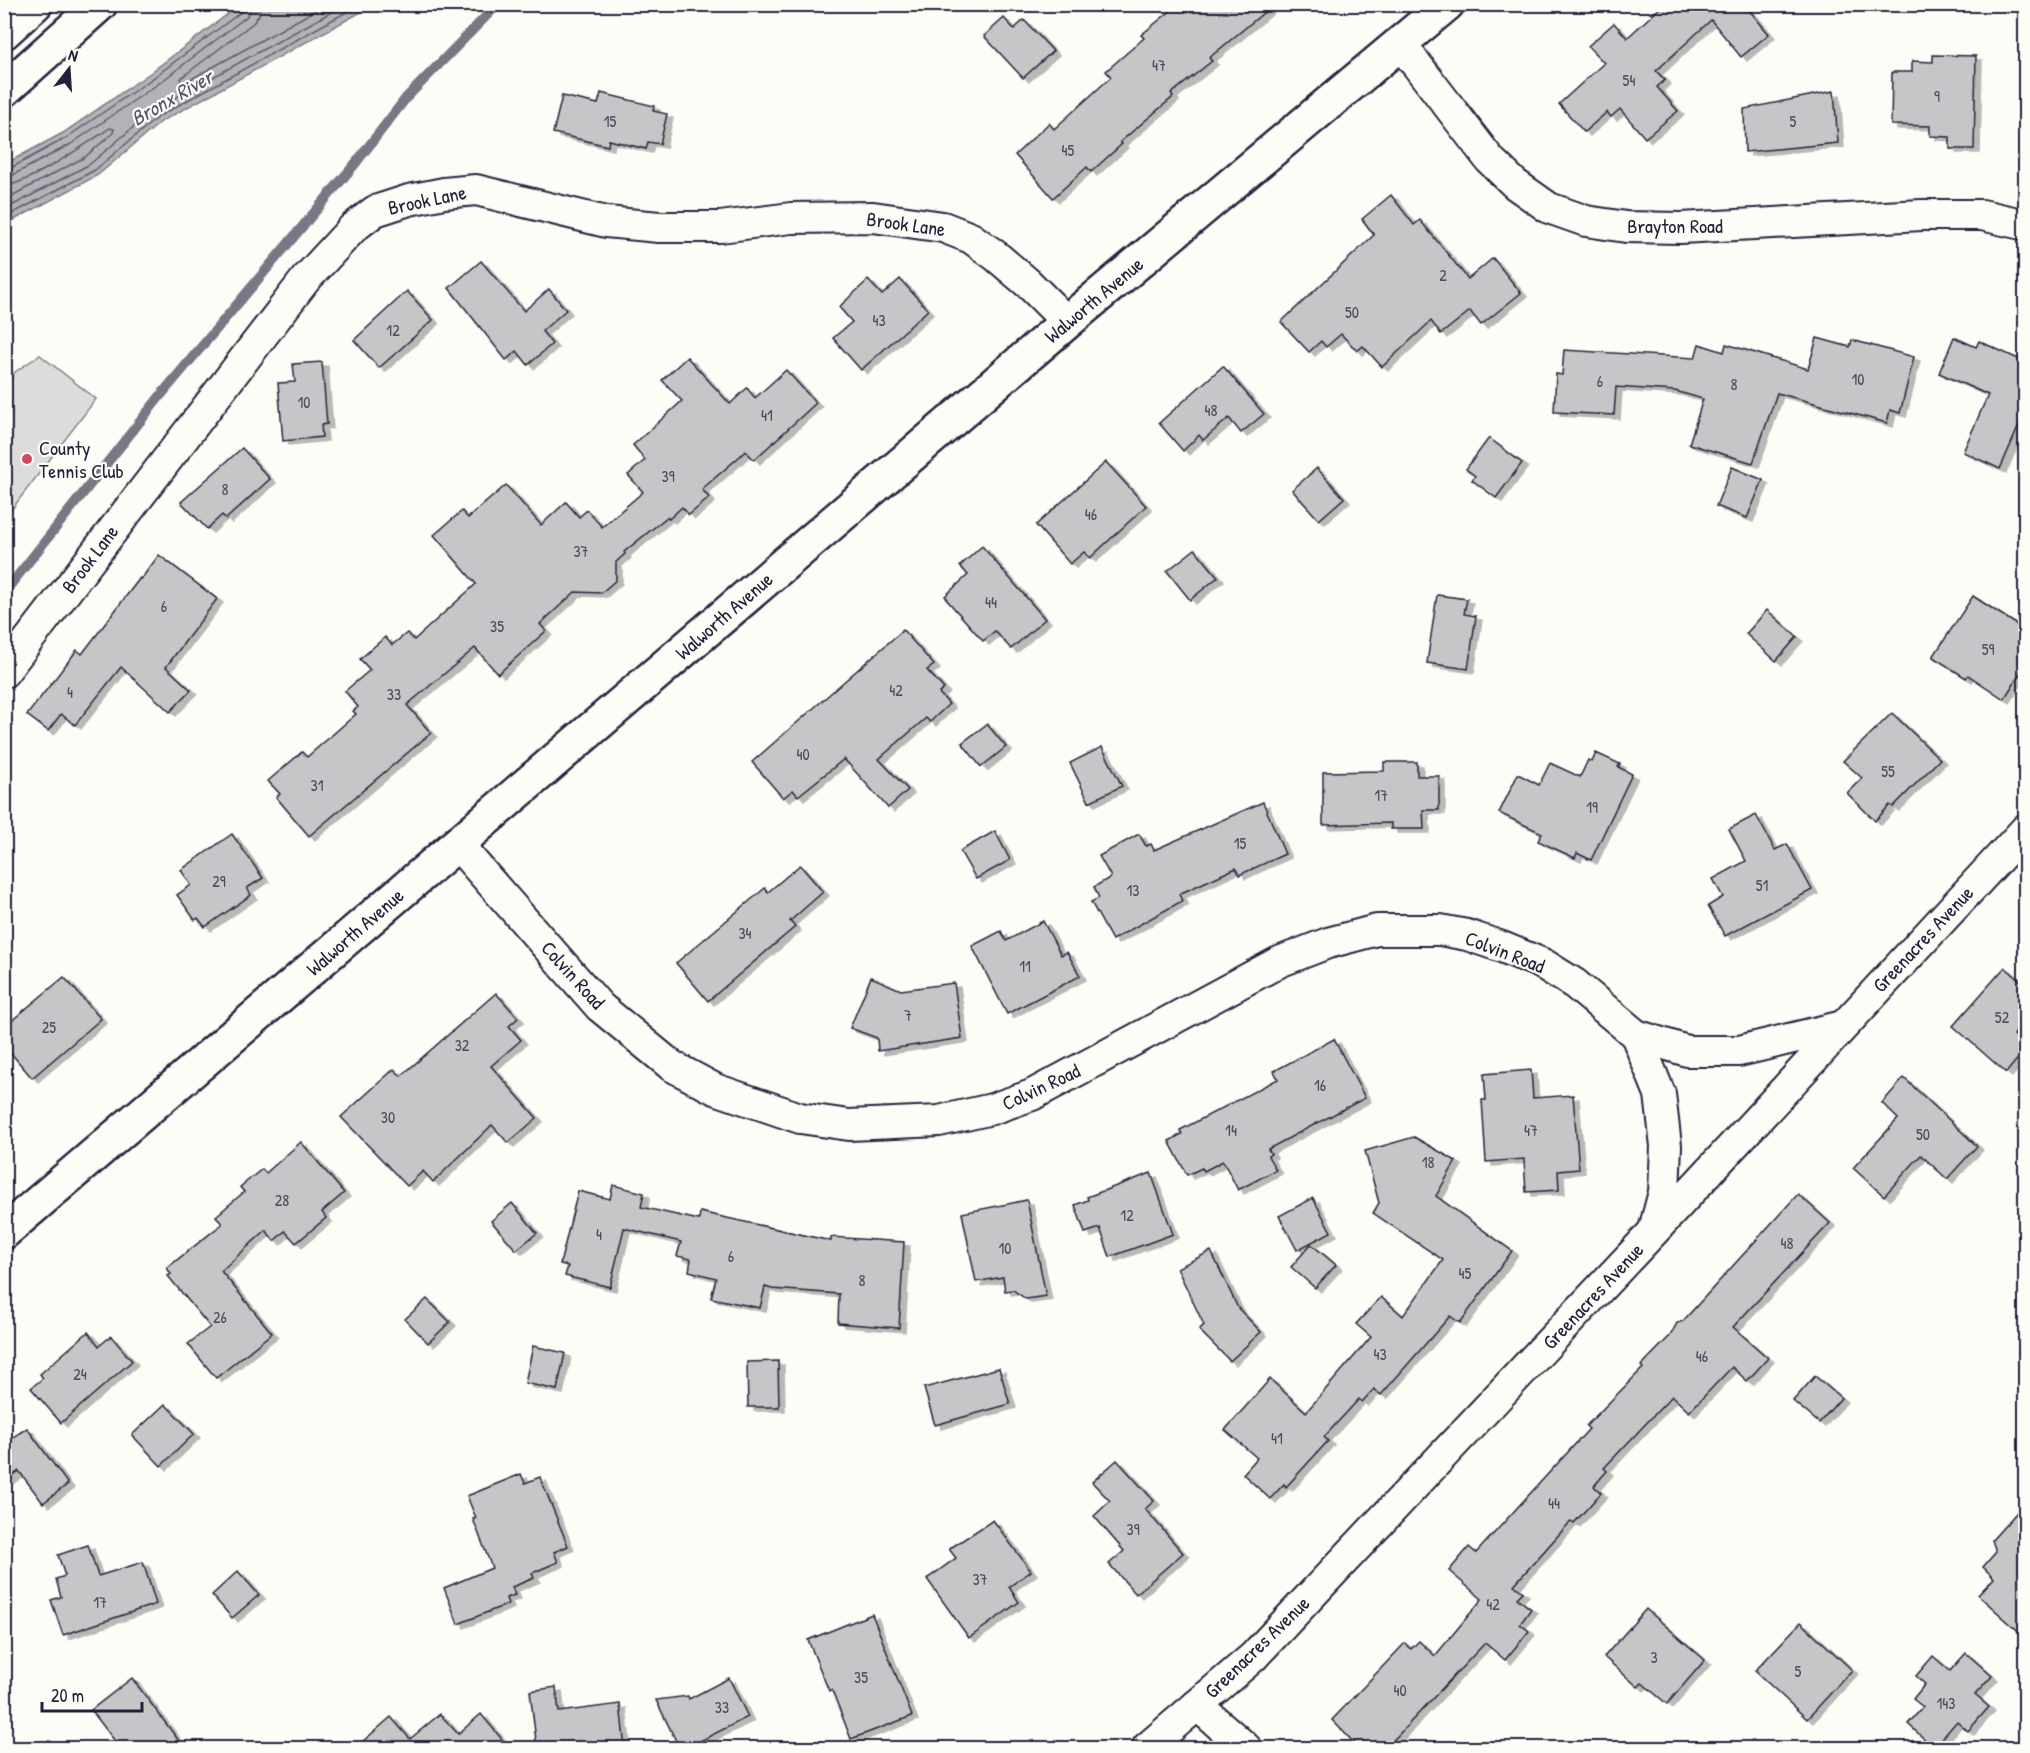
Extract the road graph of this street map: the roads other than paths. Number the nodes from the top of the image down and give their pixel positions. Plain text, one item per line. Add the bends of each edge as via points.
1 (35, 4) edge
2 (100, 4) edge
3 (1447, 4) edge
4 (4, 32) edge
5 (1400, 44) junction
6 (4, 90) edge
7 (2025, 225) edge
8 (1067, 322) junction
9 (4, 672) edge
10 (2025, 829) edge
11 (457, 844) junction
12 (1843, 1026) junction
13 (1636, 1035) junction
14 (1654, 1231) junction
15 (4, 1232) edge
16 (1197, 1705) junction
17 (1147, 1749) edge
18 (1246, 1749) edge

1 - 4 main road
2 - 6 main road
3 - 5 main road, Walworth Avenue
5 - 7 street, Brayton Road via 1498,168 1549,208 1586,221 1626,227 1681,228 1922,214 1982,215
5 - 8 main road, Walworth Avenue
8 - 9 street, Brook Lane via 1029,284 971,237 943,226 873,217 791,218 720,227 606,222 476,190 409,200 375,211 353,228 305,280
8 - 11 main road, Walworth Avenue
10 - 12 street, Greenacres Avenue
11 - 13 street, Colvin Road via 600,1007 628,1031 672,1066 715,1089 800,1118 849,1125 896,1124 939,1121 992,1109 1032,1095 1279,962 1377,930 1440,930 1467,935 1533,959 1575,984
11 - 15 main road, Walworth Avenue
12 - 13 street, Colvin Road via 1739,1051 1687,1051
12 - 14 street, Greenacres Avenue
13 - 14 street, Colvin Road via 1660,1094 1666,1146 1664,1192
14 - 16 street, Greenacres Avenue via 1253,1657
16 - 17 street, Greenacres Avenue
16 - 18 street

